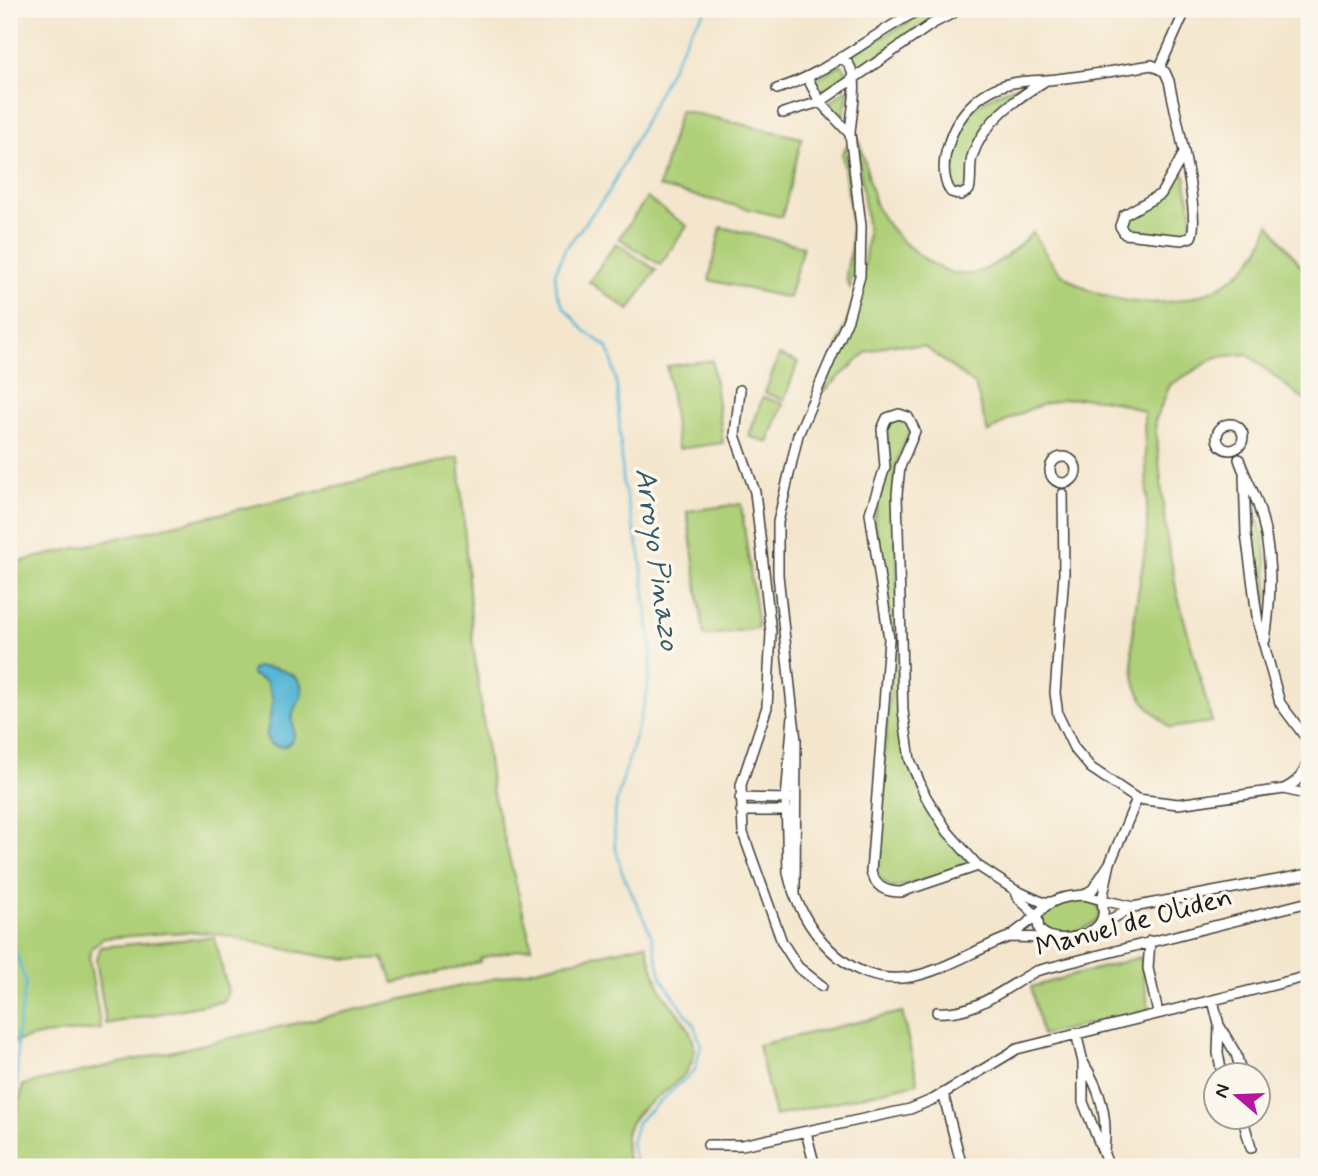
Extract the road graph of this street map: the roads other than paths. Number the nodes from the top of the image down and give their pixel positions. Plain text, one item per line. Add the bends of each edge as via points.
1 (921, 9) edge
2 (961, 9) edge
3 (1184, 10) edge
4 (1307, 10) edge
5 (1309, 24) edge
6 (841, 57) junction
7 (1160, 67) junction
8 (808, 79) junction
9 (854, 79) junction
10 (1045, 81) junction
11 (777, 89) dead end
12 (820, 102) junction
13 (783, 113) dead end
14 (850, 134) junction
15 (1183, 155) junction
16 (740, 390) dead end
17 (1240, 444) junction
18 (1228, 450) junction
19 (1239, 459) junction
20 (1244, 475) junction
21 (1056, 481) junction
22 (1070, 481) junction
23 (1063, 494) junction
24 (889, 639) junction
25 (901, 639) junction
26 (1264, 645) junction
27 (1308, 742) edge
28 (1284, 789) junction
29 (1309, 795) edge
30 (740, 798) junction
31 (790, 799) junction
32 (1136, 799) junction
33 (741, 811) junction
34 (790, 811) junction
35 (1110, 863) junction
36 (978, 866) junction
37 (1309, 874) edge
38 (1015, 890) junction
39 (1084, 895) junction
40 (1102, 900) junction
41 (1052, 902) junction
42 (1309, 902) edge
43 (1133, 906) junction
44 (1037, 916) junction
45 (1097, 926) junction
46 (1009, 937) junction
47 (1051, 938) junction
48 (1150, 941) junction
49 (1309, 976) edge
50 (822, 986) dead end
51 (1213, 1000) junction
52 (937, 1012) dead end
53 (1158, 1013) junction
54 (1219, 1025) junction
55 (1076, 1033) junction
56 (1219, 1060) edge
57 (1238, 1060) edge
58 (1083, 1062) junction
59 (943, 1093) junction
60 (1246, 1130) edge
61 (806, 1132) junction
62 (708, 1145) dead end
63 (1251, 1148) dead end
64 (1104, 1150) junction
65 (815, 1167) edge
66 (962, 1167) edge
67 (1109, 1167) edge

1 - 6 street
2 - 9 street
3 - 7 street
4 - 5 street
6 - 8 street
6 - 9 street via 849,62
7 - 10 street
7 - 15 street via 1169,80
8 - 11 street
8 - 12 street
9 - 12 street
9 - 14 street
10 - 10 street via 1006,84 972,104 956,125 946,150 945,173 951,192 961,195 969,190 972,157 989,126
12 - 13 street
12 - 14 street
14 - 31 street via 861,226 860,276 848,319 798,435 778,522 778,575 796,740
15 - 15 street via 1161,194 1124,215 1120,226 1125,234 1177,240 1191,237 1195,216
16 - 30 street via 735,435 755,492 771,633 767,707 743,774
17 - 18 street
17 - 18 street via 1239,428 1223,426 1217,437
17 - 19 street
18 - 19 street
19 - 20 street
20 - 26 street via 1250,581
20 - 26 street via 1258,503 1269,555 1270,601
21 - 22 street
21 - 22 street via 1050,469 1062,457 1075,466
21 - 23 street
22 - 23 street
23 - 32 street via 1055,682 1058,715 1074,748 1091,768
24 - 25 street
24 - 25 street via 870,513 885,467 882,429 887,418 899,414 908,417 915,430 897,477
24 - 36 street via 870,862 874,880 883,889 901,892
25 - 36 street via 902,711 910,760 937,816
26 - 27 street via 1280,704
27 - 28 street via 1307,767
28 - 29 street
28 - 32 street via 1178,804
30 - 31 street
30 - 33 street
31 - 34 street
32 - 35 street
33 - 34 street
33 - 50 street via 747,852 782,943 798,967
34 - 46 street via 788,873 795,895 812,929 855,968 900,978 920,975
35 - 39 street
35 - 40 street
36 - 38 street
37 - 43 street
38 - 41 street
38 - 44 street
39 - 40 street
39 - 41 street
40 - 43 street
40 - 45 street via 1104,914
41 - 44 street
42 - 48 street, Manuel de Oliden
43 - 45 street
44 - 46 street
44 - 47 street via 1039,929
45 - 47 street via 1080,935
46 - 47 street
48 - 52 street, Manuel de Oliden via 1036,971 996,998 955,1012
48 - 53 street via 1148,968
49 - 51 street
51 - 53 street
51 - 54 street
53 - 55 street
54 - 56 street
54 - 57 street
55 - 58 street
55 - 59 street via 1017,1049
58 - 64 street via 1083,1101
58 - 64 street via 1106,1117
59 - 61 street via 910,1109
59 - 66 street
60 - 63 street
61 - 62 street via 742,1146
61 - 65 street
64 - 67 street

